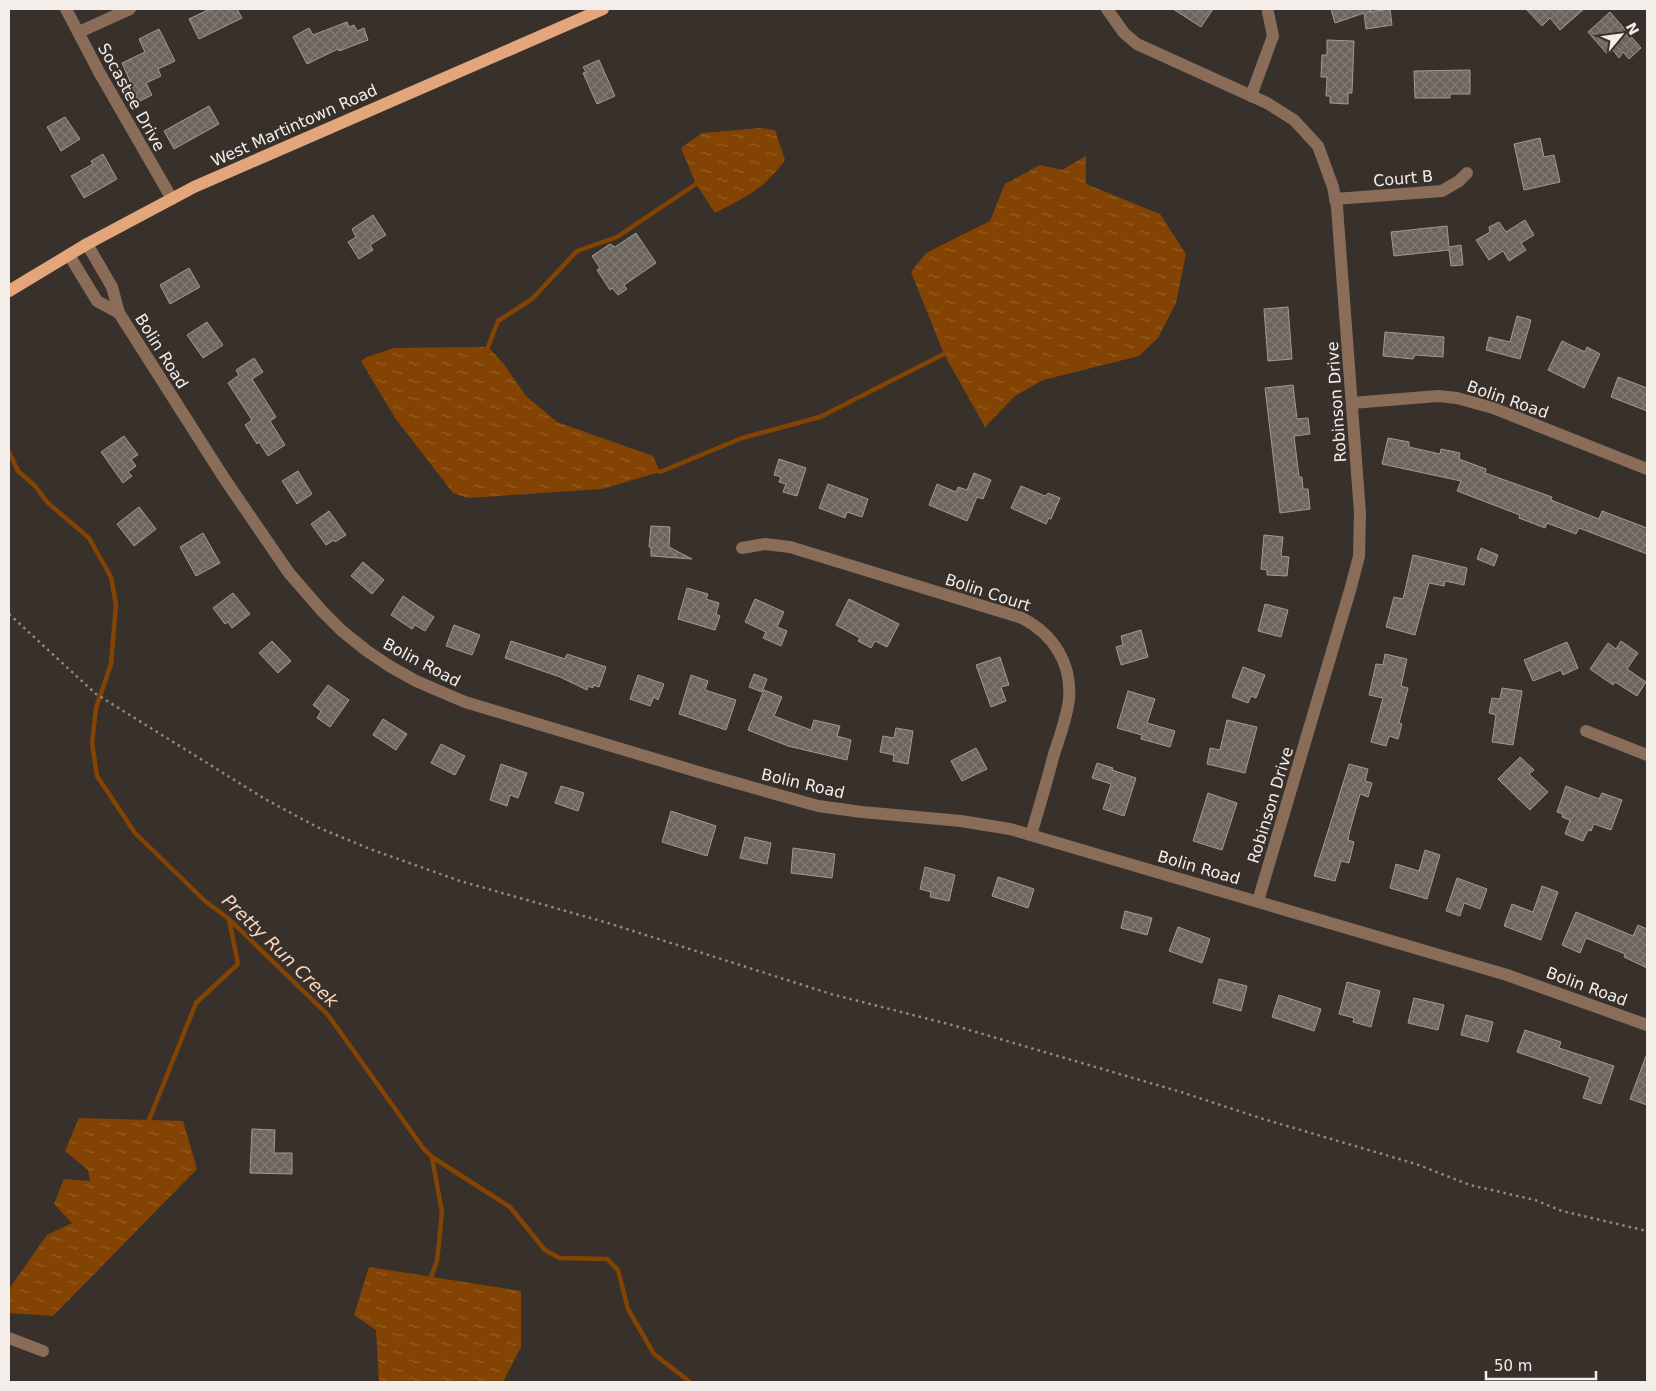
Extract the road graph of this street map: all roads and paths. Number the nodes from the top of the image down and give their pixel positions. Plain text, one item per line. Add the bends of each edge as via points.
1 (66, 9) edge
2 (130, 9) edge
3 (603, 9) edge
4 (1107, 9) edge
5 (1268, 12) dead end
6 (79, 32) junction
7 (1252, 96) junction
8 (1467, 173) dead end
9 (172, 199) junction
10 (1335, 199) junction
11 (87, 244) junction
12 (69, 255) junction
13 (9, 291) edge
14 (119, 313) junction
15 (1352, 403) junction
16 (1647, 469) edge
17 (742, 548) dead end
18 (9, 614) edge
19 (1586, 730) dead end
20 (1647, 755) edge
21 (1031, 835) junction
22 (1258, 901) junction
23 (1647, 1025) edge
24 (1647, 1231) edge
25 (9, 1338) edge
26 (43, 1351) dead end

1 - 6 street, Socastee Drive
2 - 6 street
3 - 9 main road, West Martintown Road via 381,104
4 - 7 street, Robinson Drive via 1136,44
5 - 7 street via 1273,36
6 - 9 street, Socastee Drive
7 - 10 street, Robinson Drive via 1281,110 1312,138 1326,165
8 - 10 street, Court B via 1442,191
9 - 11 main road, West Martintown Road
10 - 15 street, Robinson Drive
11 - 12 main road, West Martintown Road
11 - 14 street, Bolin Road via 112,287
12 - 13 main road, West Martintown Road
12 - 14 street, Bolin Road via 97,300
14 - 21 street, Bolin Road via 289,573 342,631 391,667 465,702 818,806 961,821
15 - 16 street, Bolin Road via 1438,396 1457,398 1494,408
15 - 22 street, Robinson Drive via 1360,513 1359,556
17 - 21 street, Bolin Court via 765,544 790,547 1022,618 1043,631 1064,660 1069,700
18 - 24 path via 96,694 265,799 370,849 460,881 617,926 831,994 952,1025 1181,1092 1416,1164 1470,1185
19 - 20 street
21 - 22 street, Bolin Road
22 - 23 street, Bolin Road via 1508,975
25 - 26 street

